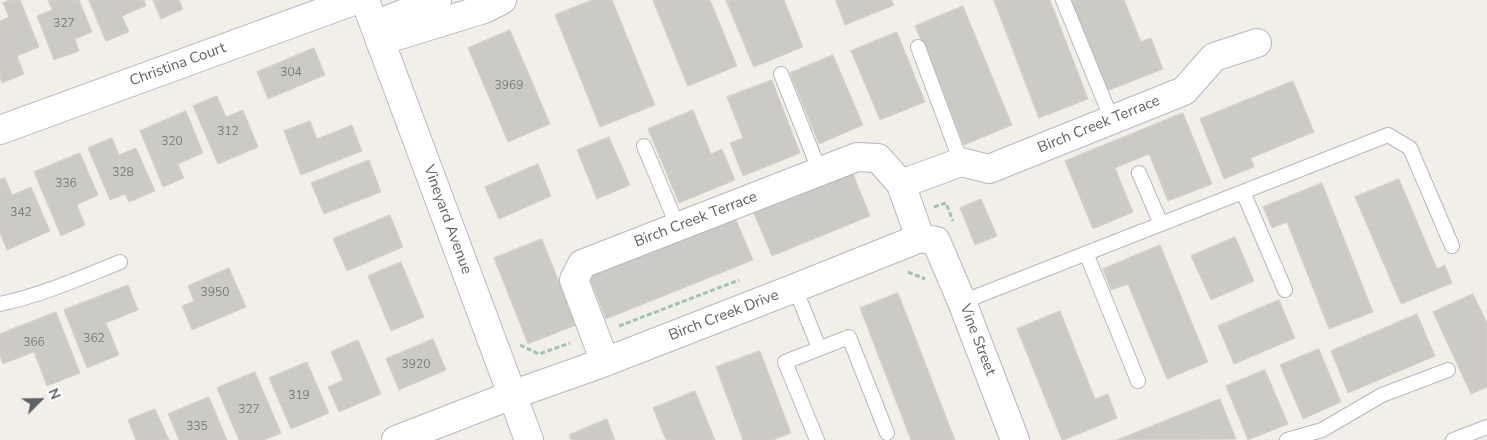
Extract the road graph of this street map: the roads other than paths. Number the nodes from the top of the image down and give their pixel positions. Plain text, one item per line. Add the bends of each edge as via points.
1 (356, 0) edge
2 (437, 0) edge
3 (502, 0) edge
4 (1063, 0) edge
5 (373, 22) edge
6 (1257, 43) dead end
7 (918, 47) dead end
8 (781, 74) dead end
9 (1112, 120) junction
10 (0, 130) edge
11 (644, 146) dead end
12 (961, 162) junction
13 (820, 172) junction
14 (1139, 173) dead end
15 (901, 184) junction
16 (1243, 192) junction
17 (1161, 224) junction
18 (678, 227) junction
19 (923, 231) junction
20 (1452, 246) dead end
21 (1086, 253) junction
22 (120, 262) dead end
23 (795, 288) junction
24 (1285, 290) dead end
25 (962, 302) junction
26 (0, 304) edge
27 (819, 348) junction
28 (605, 362) junction
29 (1448, 370) dead end
30 (1138, 381) dead end
31 (512, 395) junction
32 (1487, 427) edge
33 (887, 433) dead end
34 (396, 440) edge
35 (529, 440) edge
36 (817, 440) edge
37 (1016, 440) edge
38 (1287, 440) edge
39 (1453, 440) edge

1 - 10 street, Christina Court
2 - 5 street
3 - 5 street via 475,12 437,22
4 - 9 lane
5 - 31 street, Vineyard Avenue
6 - 9 street, Birch Creek Terrace via 1214,57 1184,91
7 - 12 lane
8 - 13 lane
9 - 12 street, Birch Creek Terrace via 989,169
11 - 18 lane
12 - 15 street
13 - 15 street, Birch Creek Terrace via 857,157 878,158
13 - 18 street, Birch Creek Terrace
14 - 17 lane
15 - 19 street, Birch Creek Terrace
16 - 17 lane
16 - 20 lane via 1388,135 1410,148
16 - 24 lane
17 - 21 lane
18 - 28 street, Birch Creek Terrace via 582,264 574,280
19 - 23 street, Birch Creek Drive
19 - 25 street, Vine Street
21 - 25 lane
21 - 30 lane
22 - 26 lane via 54,289
23 - 27 lane
23 - 28 street, Birch Creek Drive
25 - 37 street, Vine Street
27 - 33 lane via 849,337
27 - 36 lane via 786,362
28 - 31 street, Birch Creek Drive
29 - 38 lane via 1382,395 1322,430
31 - 34 street, Birch Creek Drive
31 - 35 street, Vineyard Avenue
32 - 39 lane

